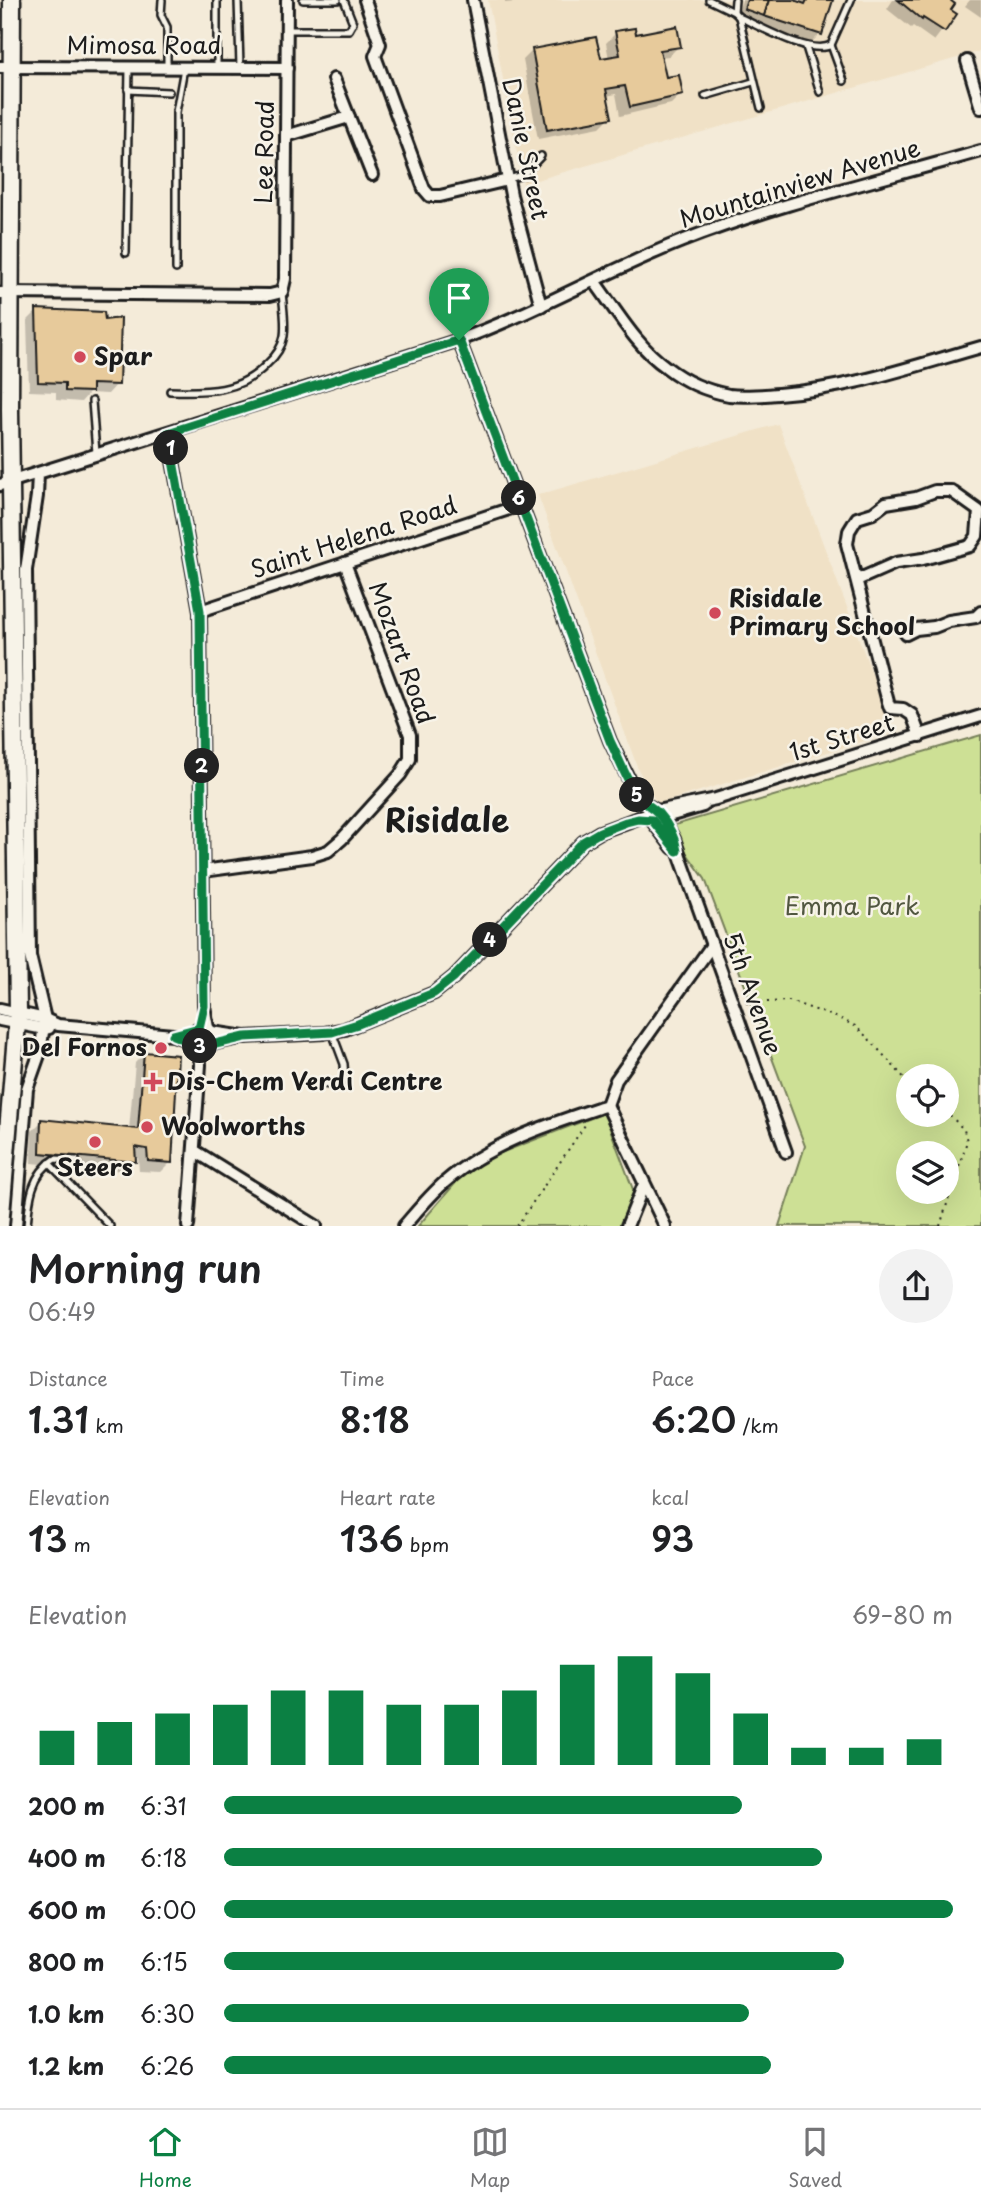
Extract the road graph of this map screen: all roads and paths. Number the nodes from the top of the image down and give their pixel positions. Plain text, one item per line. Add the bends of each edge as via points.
1 (12, 0) edge
2 (162, 0) edge
3 (217, 0) edge
4 (238, 0) edge
5 (287, 0) edge
6 (303, 0) edge
7 (338, 0) edge
8 (344, 0) edge
9 (365, 0) edge
10 (473, 0) edge
11 (709, 0) edge
12 (735, 0) edge
13 (851, 0) edge
14 (736, 14) junction
15 (287, 30) junction
16 (831, 45) junction
17 (806, 47) junction
18 (967, 61) dead end
19 (6, 67) edge
20 (129, 67) junction
21 (167, 67) junction
22 (184, 68) junction
23 (217, 68) junction
24 (240, 68) junction
25 (287, 68) junction
26 (334, 79) dead end
27 (753, 82) junction
28 (844, 82) dead end
29 (128, 90) junction
30 (169, 92) dead end
31 (820, 92) dead end
32 (705, 96) dead end
33 (761, 108) dead end
34 (981, 108) edge
35 (349, 117) junction
36 (286, 136) junction
37 (981, 151) edge
38 (541, 156) dead end
39 (372, 175) dead end
40 (508, 180) junction
41 (126, 253) dead end
42 (176, 269) dead end
43 (594, 281) junction
44 (282, 292) junction
45 (5, 293) edge
46 (541, 306) junction
47 (459, 340) junction
48 (981, 347) edge
49 (170, 391) dead end
50 (92, 401) dead end
51 (168, 433) junction
52 (96, 455) junction
53 (38, 474) junction
54 (6, 484) edge
55 (521, 505) junction
56 (979, 539) edge
57 (345, 563) junction
58 (857, 580) junction
59 (200, 611) junction
60 (981, 611) edge
61 (906, 634) dead end
62 (981, 716) edge
63 (920, 736) junction
64 (650, 814) junction
65 (203, 871) junction
66 (712, 945) junction
67 (733, 1003) junction
68 (0, 1009) edge
69 (17, 1018) junction
70 (0, 1020) edge
71 (44, 1024) junction
72 (204, 1030) junction
73 (332, 1032) junction
74 (173, 1035) junction
75 (245, 1037) junction
76 (203, 1045) junction
77 (896, 1069) edge
78 (319, 1084) dead end
79 (607, 1105) junction
80 (959, 1125) edge
81 (195, 1152) junction
82 (786, 1152) dead end
83 (76, 1160) dead end
84 (49, 1163) junction
85 (644, 1184) junction
86 (0, 1226) edge
87 (16, 1226) edge
88 (27, 1226) edge
89 (110, 1226) edge
90 (188, 1226) edge
91 (316, 1226) edge
92 (404, 1226) edge
93 (517, 1226) edge
94 (627, 1226) edge
95 (665, 1226) edge
96 (940, 1226) edge

1 - 19 main road
2 - 21 lane
3 - 23 lane
4 - 24 lane
5 - 15 street, Lee Road
6 - 7 lane
8 - 15 lane via 353,23 349,30
9 - 40 street via 380,44 375,56 424,189 430,196 440,196
10 - 40 street, Danie Street
11 - 14 lane
12 - 14 lane
13 - 16 lane
14 - 17 lane
14 - 27 lane
15 - 25 street, Lee Road
16 - 17 lane
16 - 28 lane
17 - 31 lane
18 - 34 street
19 - 20 street, Mimosa Road
19 - 45 main road
20 - 21 street, Mimosa Road
20 - 29 lane
21 - 22 street, Mimosa Road
22 - 23 street, Mimosa Road
22 - 42 lane via 176,112
23 - 24 street, Mimosa Road
24 - 25 street, Mimosa Road
25 - 36 street, Lee Road
26 - 35 street
27 - 32 lane
27 - 33 lane
29 - 30 lane
29 - 41 lane
35 - 36 street
35 - 39 street
36 - 44 street, Lee Road
37 - 43 street, Mountainview Avenue via 755,215
38 - 40 lane via 523,175
40 - 46 street, Danie Street
43 - 46 street, Mountainview Avenue
43 - 48 street via 663,366 687,381 729,395 845,386
44 - 45 street
44 - 49 lane via 282,342 260,373 220,390
45 - 54 main road
46 - 47 street, Mountainview Avenue
47 - 51 street, Mountainview Avenue
47 - 55 street, 5th Avenue
50 - 52 lane
51 - 52 street, Mountainview Avenue
51 - 59 street
52 - 53 street, Mountainview Avenue via 60,462
53 - 54 street, Mountainview Avenue
53 - 71 street via 26,570 30,942
54 - 69 main road
55 - 57 street, Saint Helena Road
55 - 64 street, 5th Avenue via 593,701
56 - 58 street via 965,548 896,564
56 - 58 street via 979,511 951,491 886,503 858,518 849,531 847,544
57 - 59 street, Saint Helena Road
57 - 65 street, Mozart Road via 410,735 410,759 328,851
58 - 63 street via 889,706 912,715
59 - 65 street
60 - 61 street via 976,617
62 - 63 street, 1st Street
63 - 64 street, 1st Street via 716,799
64 - 66 street, 5th Avenue via 677,851
64 - 73 street, 1st Street via 583,842 434,993
65 - 72 street
66 - 67 street, 5th Avenue
66 - 79 street via 616,1080
67 - 77 path via 789,1001 839,1018 855,1026
67 - 82 street, 5th Avenue
68 - 69 street
69 - 70 street
69 - 71 street
69 - 86 main road
71 - 74 street
71 - 87 street via 27,1089
72 - 74 street
72 - 75 street
72 - 76 street via 213,1036
72 - 76 street via 194,1034
73 - 75 street, 1st Street
73 - 78 lane via 345,1079 339,1085
74 - 76 street
75 - 76 street
76 - 81 street
79 - 85 street
79 - 92 street via 521,1135 473,1161 444,1183
79 - 93 path via 584,1126
80 - 96 path via 967,1142
81 - 90 street
81 - 91 street
83 - 84 lane
84 - 88 lane via 33,1185
84 - 89 lane
85 - 94 street
85 - 95 street

